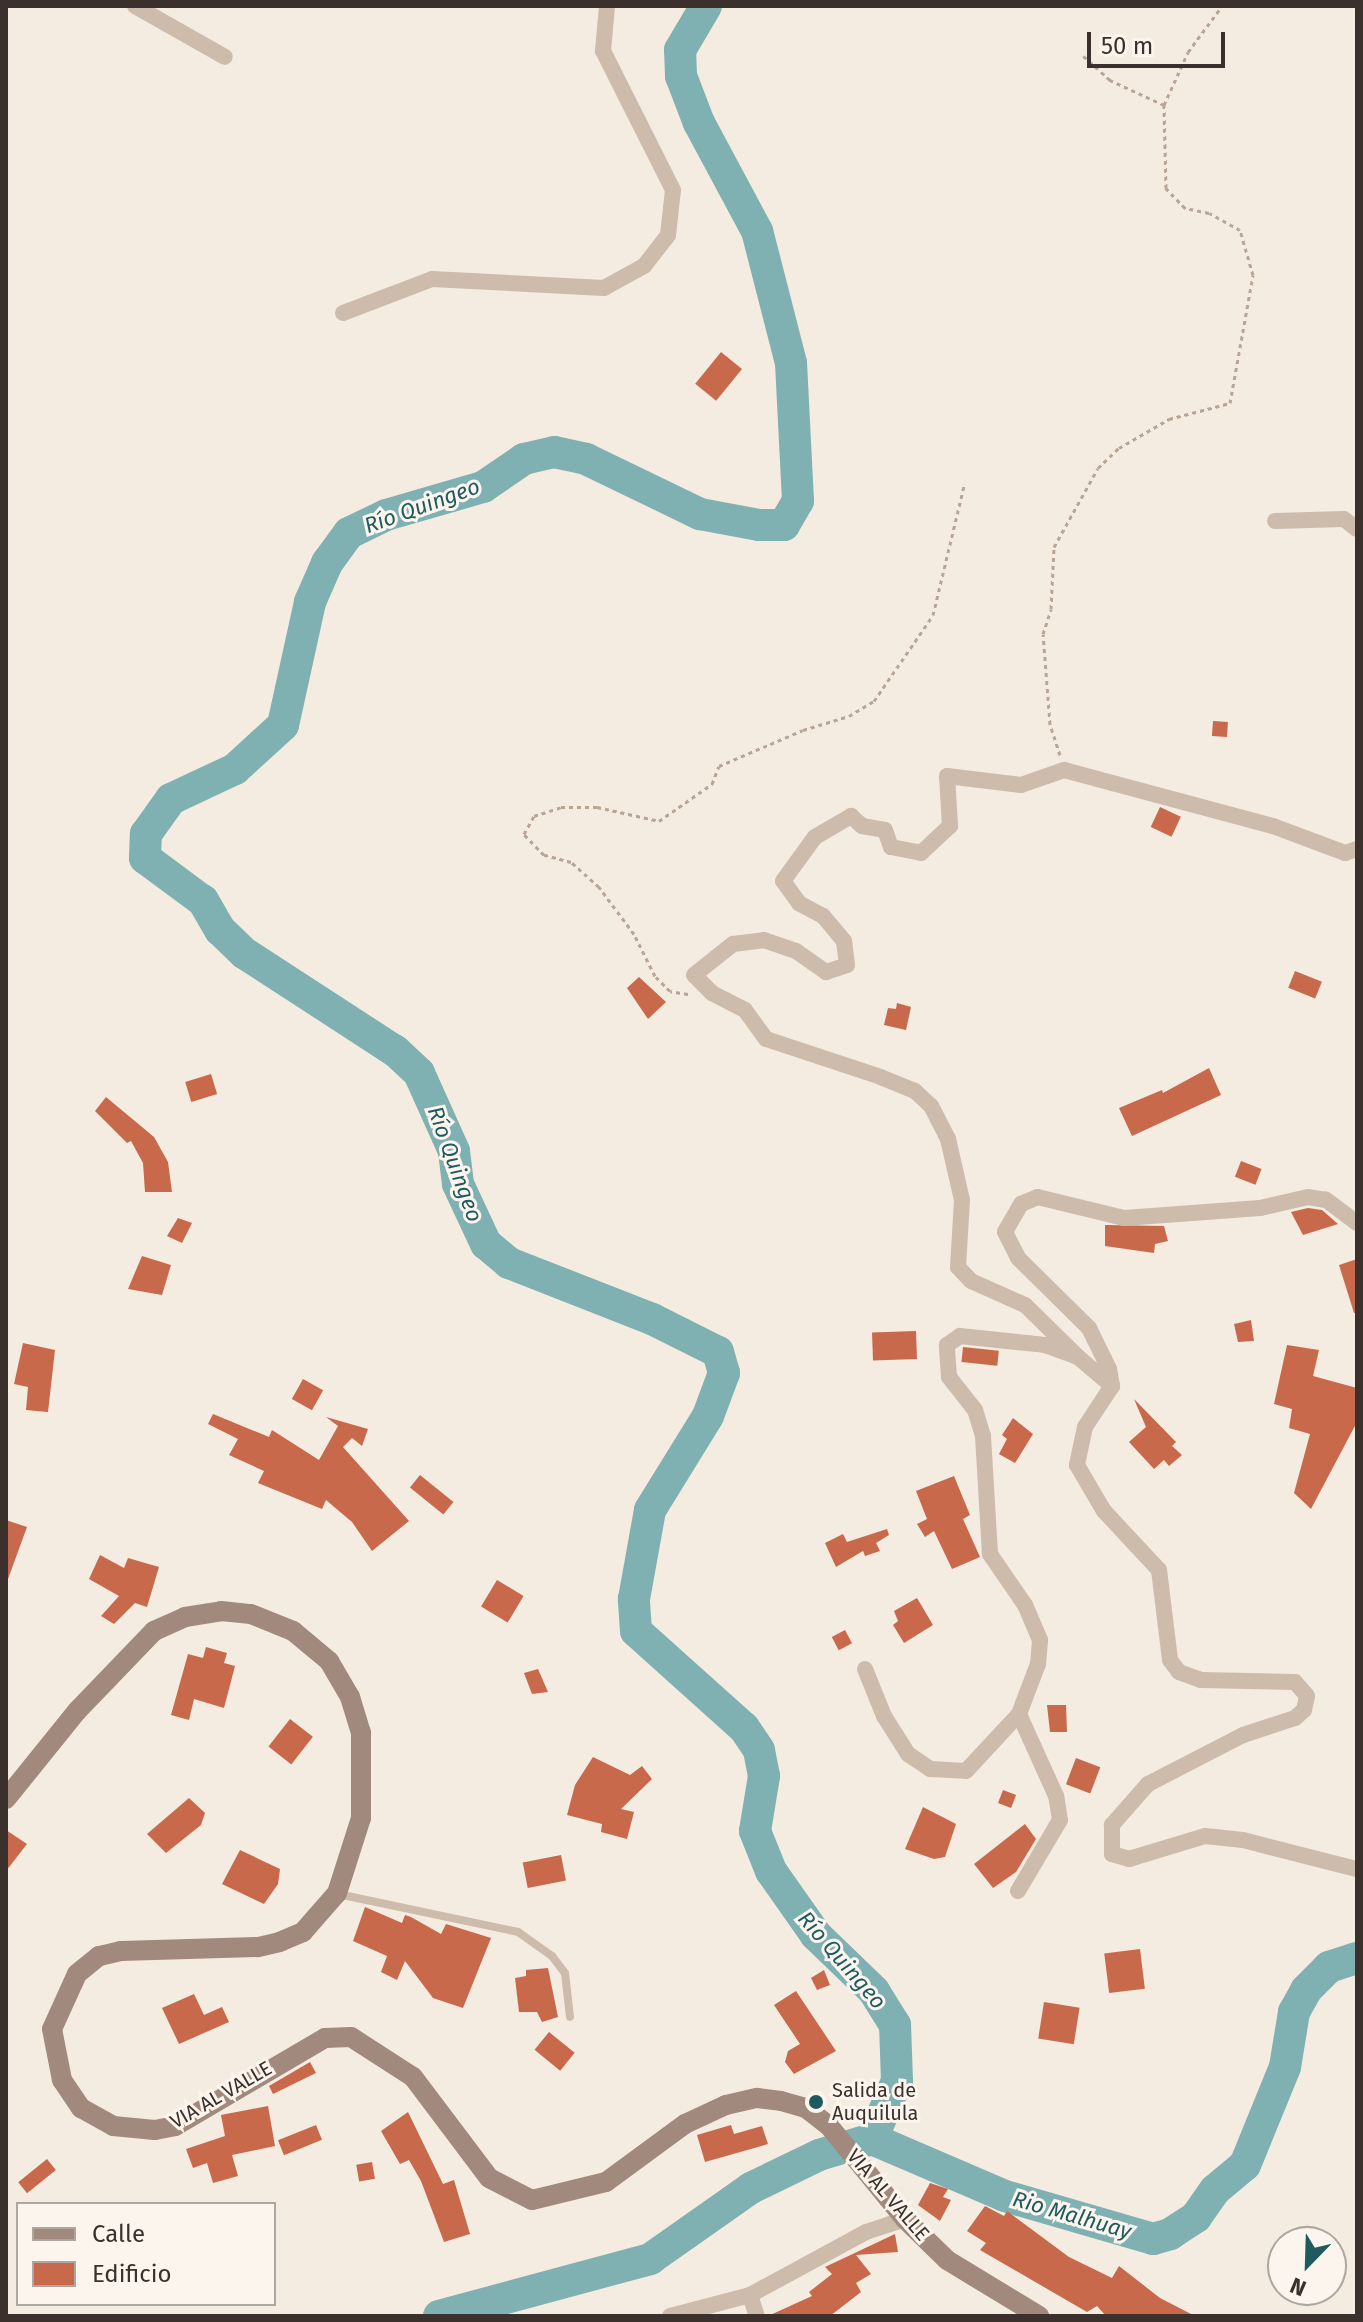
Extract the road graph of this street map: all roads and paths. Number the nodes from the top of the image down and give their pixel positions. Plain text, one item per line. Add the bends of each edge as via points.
1 (135, 6) edge
2 (607, 6) edge
3 (1222, 6) edge
4 (1083, 56) dead end
5 (225, 57) dead end
6 (1164, 105) junction
7 (343, 313) dead end
8 (964, 486) dead end
9 (1275, 521) dead end
10 (1357, 529) edge
11 (1064, 770) junction
12 (1357, 849) edge
13 (712, 993) junction
14 (1357, 1223) edge
15 (1078, 1357) junction
16 (1112, 1386) junction
17 (865, 1669) dead end
18 (1019, 1714) junction
19 (6, 1799) edge
20 (1357, 1869) edge
21 (1018, 1891) dead end
22 (337, 1893) junction
23 (570, 2017) dead end
24 (900, 2213) junction
25 (750, 2295) junction
26 (670, 2316) edge
27 (757, 2316) edge
28 (1039, 2316) edge

1 - 5 street
2 - 7 street via 603,51 673,190 668,235 644,266 604,288 432,279
3 - 6 path via 1188,52
4 - 6 path via 1110,80
6 - 11 path via 1166,188 1185,208 1209,213 1240,230 1253,275 1230,403 1169,419 1119,448 1098,468 1054,547 1044,655 1050,724
8 - 13 path via 933,615 874,701 849,716 719,766 712,784 659,821 597,807 561,807 534,816 524,834 544,855 571,862 599,887 670,991
9 - 10 street via 1344,519
11 - 12 street via 1273,826 1345,853
11 - 13 street via 1021,785 947,776 950,826 921,853 891,847 885,830 862,826 851,816 836,821 815,837 783,881 799,903 823,916 844,941 847,965 826,972 796,951 764,940 733,944 694,975
13 - 15 street via 745,1010 766,1039 881,1077 915,1091 931,1106 948,1139 962,1200 958,1267 971,1281 1025,1305
14 - 16 street via 1326,1200 1308,1197 1260,1208 1124,1218 1038,1197 1021,1204 1008,1219 1010,1248 1089,1328
15 - 16 street
15 - 18 street via 1045,1345 984,1336 950,1338 947,1345 949,1377 975,1410 983,1436 990,1554 1025,1605 1040,1640 1038,1664
16 - 20 street via 1085,1427 1077,1465 1104,1511 1159,1570 1170,1660 1179,1672 1201,1680 1295,1682 1307,1696 1304,1710 1295,1718 1243,1735 1148,1784 1112,1825 1112,1854 1129,1859 1205,1836 1243,1840
17 - 18 street via 884,1716 908,1754 930,1769 966,1771
18 - 21 street via 1056,1796 1060,1820
19 - 22 main road, VIA AL VALLE via 136,1644 185,1617 221,1611 251,1614 293,1631 329,1661 350,1697 361,1732 361,1818
22 - 23 lane via 518,1932 552,1956 565,1973
22 - 24 main road, VIA AL VALLE via 303,1932 280,1942 121,1951 99,1956 77,1974 52,2029 62,2080 81,2108 113,2126 175,2126 312,2044 351,2037 413,2077 489,2178 532,2200 606,2182 685,2124 757,2098 806,2108 829,2126
24 - 25 street
24 - 28 main road, VIA AL VALLE via 947,2260
25 - 26 street
25 - 27 street

